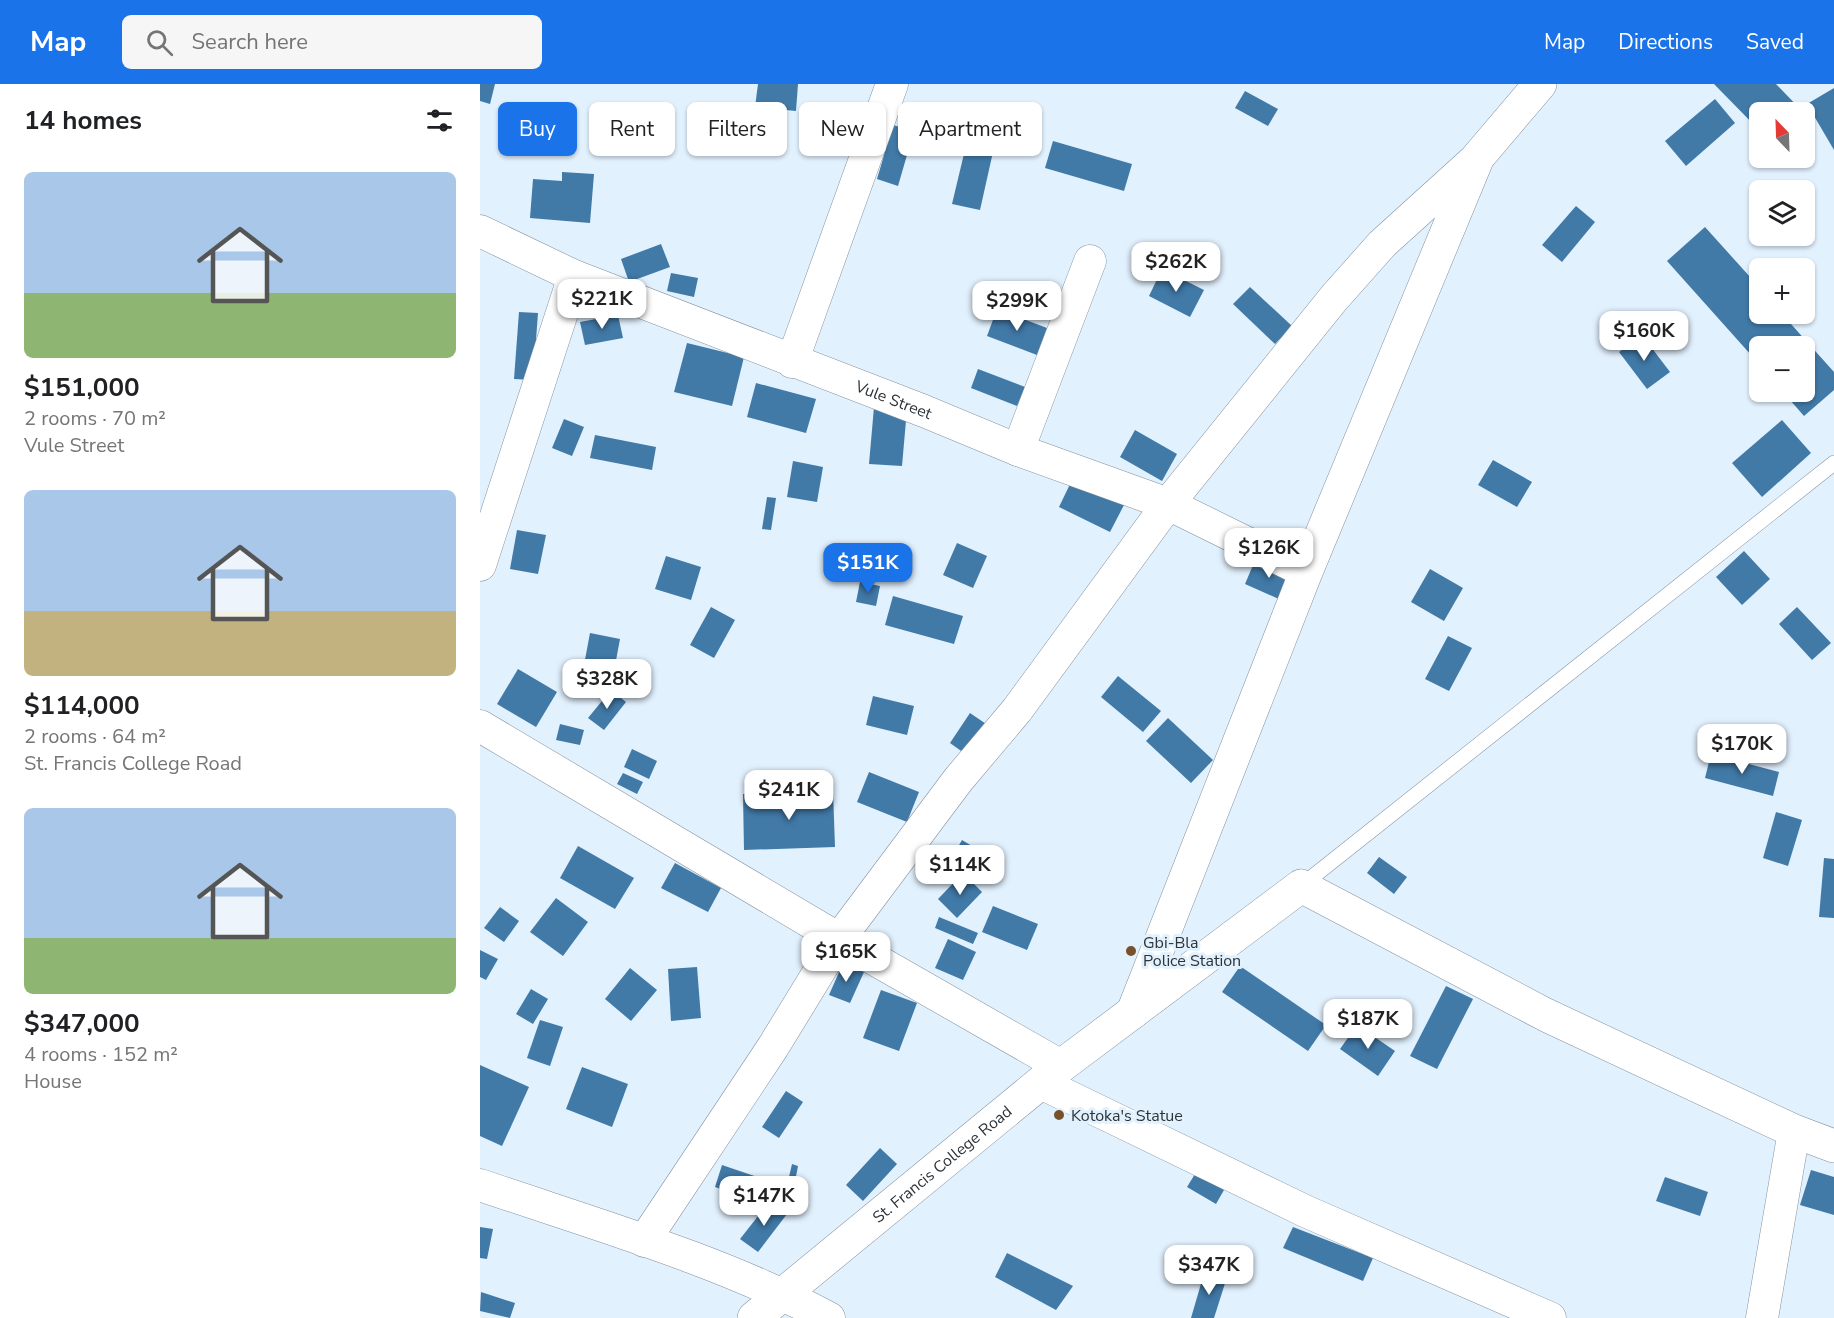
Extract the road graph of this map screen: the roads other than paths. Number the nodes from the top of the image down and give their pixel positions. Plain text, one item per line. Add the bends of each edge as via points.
1 (892, 84) edge
2 (1539, 84) edge
3 (1478, 157) junction
4 (480, 231) edge
5 (1090, 261) dead end
6 (574, 276) junction
7 (792, 362) junction
8 (1018, 450) junction
9 (1834, 463) edge
10 (1168, 504) junction
11 (480, 565) edge
12 (1306, 572) junction
13 (480, 726) edge
14 (1301, 886) junction
15 (839, 939) junction
16 (1133, 1012) junction
17 (1052, 1075) junction
18 (1794, 1131) junction
19 (1834, 1146) edge
20 (480, 1185) edge
21 (644, 1241) junction
22 (783, 1294) junction
23 (754, 1318) edge
24 (829, 1318) edge
25 (1550, 1318) edge
26 (1762, 1318) edge

1 - 7 street
2 - 3 main road
3 - 10 street via 1382,244
3 - 12 main road
4 - 6 street, Vule Street
5 - 8 street
6 - 7 street, Vule Street
6 - 11 street
7 - 8 street, Vule Street
8 - 10 street, Vule Street
9 - 14 lane
10 - 12 street, Vule Street
10 - 15 street via 1017,710 958,780
12 - 16 main road
13 - 15 street
14 - 16 main road, St. Francis College Road
14 - 18 main road via 1546,1015
15 - 17 street
15 - 21 street via 773,1047
16 - 17 main road, St. Francis College Road
17 - 22 main road, St. Francis College Road
17 - 25 street via 1305,1211
18 - 19 main road
18 - 26 street
20 - 21 street
21 - 22 street
22 - 23 main road, St. Francis College Road
22 - 24 street

